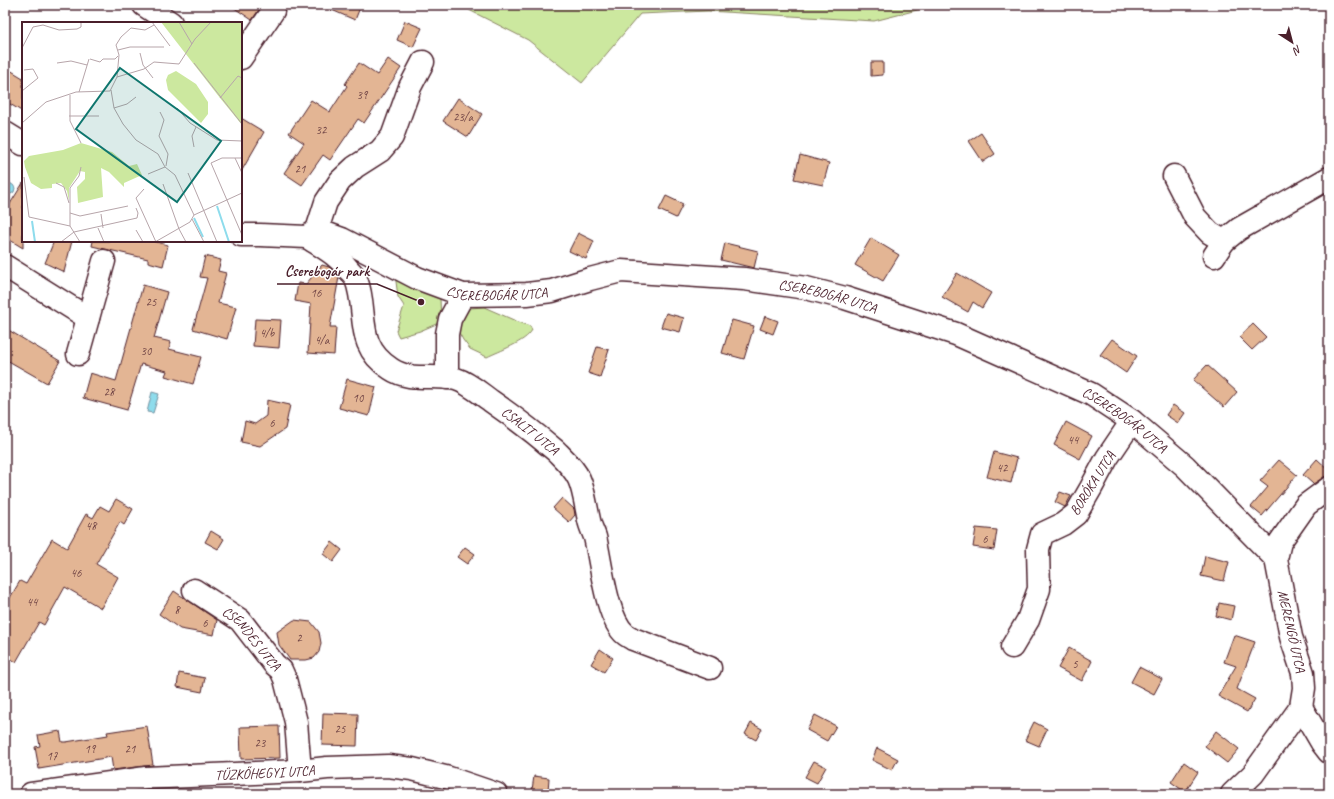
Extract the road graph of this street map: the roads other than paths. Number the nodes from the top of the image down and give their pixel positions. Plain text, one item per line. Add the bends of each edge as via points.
1 (144, 5) edge
2 (273, 11) dead end
3 (170, 22) edge
4 (242, 57) edge
5 (423, 62) dead end
6 (5, 133) edge
7 (22, 143) edge
8 (1174, 176) dead end
9 (1329, 178) edge
10 (312, 233) junction
11 (242, 235) edge
12 (104, 261) dead end
13 (5, 266) edge
14 (463, 295) junction
15 (88, 318) junction
16 (78, 354) dead end
17 (447, 378) junction
18 (1132, 420) junction
19 (1329, 488) edge
20 (1276, 559) junction
21 (194, 590) dead end
22 (1012, 647) dead end
23 (710, 668) dead end
24 (1302, 707) junction
25 (1329, 752) edge
26 (300, 771) junction
27 (31, 794) edge
28 (496, 794) edge
29 (1232, 794) edge

1 - 3 street
2 - 4 street
5 - 10 street via 410,87 392,138 380,151 340,181 326,202
6 - 7 street
8 - 9 street via 1194,217 1210,233 1219,248 1239,229
10 - 11 street, CSEREBOGÁR UTCA
10 - 14 street, CSEREBOGÁR UTCA via 342,239 417,278
10 - 17 street, CSALIT UTCA via 356,278 365,335 371,349 380,360 391,369 409,376
12 - 15 street
13 - 15 street
14 - 17 street via 450,319 447,334
14 - 18 street, CSEREBOGÁR UTCA via 552,292 590,279 629,270 744,279 806,288 956,334 1091,394
15 - 16 street
17 - 23 street, CSALIT UTCA via 470,386 530,429 566,461 579,478 595,536 606,592 624,633 633,639
18 - 20 street, CSEREBOGÁR UTCA via 1185,466
18 - 22 street, BORÓKA UTCA via 1107,458 1076,514 1063,524 1042,534 1038,549 1039,589 1028,620
19 - 20 street, MERENGŐ UTCA via 1306,505 1280,542
20 - 24 street, MERENGŐ UTCA via 1290,637 1303,673
21 - 26 street, CSENDES UTCA via 240,620 281,670 296,722
24 - 25 street
24 - 29 street via 1253,774
26 - 27 street, TŰZKŐHEGYI UTCA via 146,778
26 - 28 street, TŰZKŐHEGYI UTCA via 388,766 449,778

